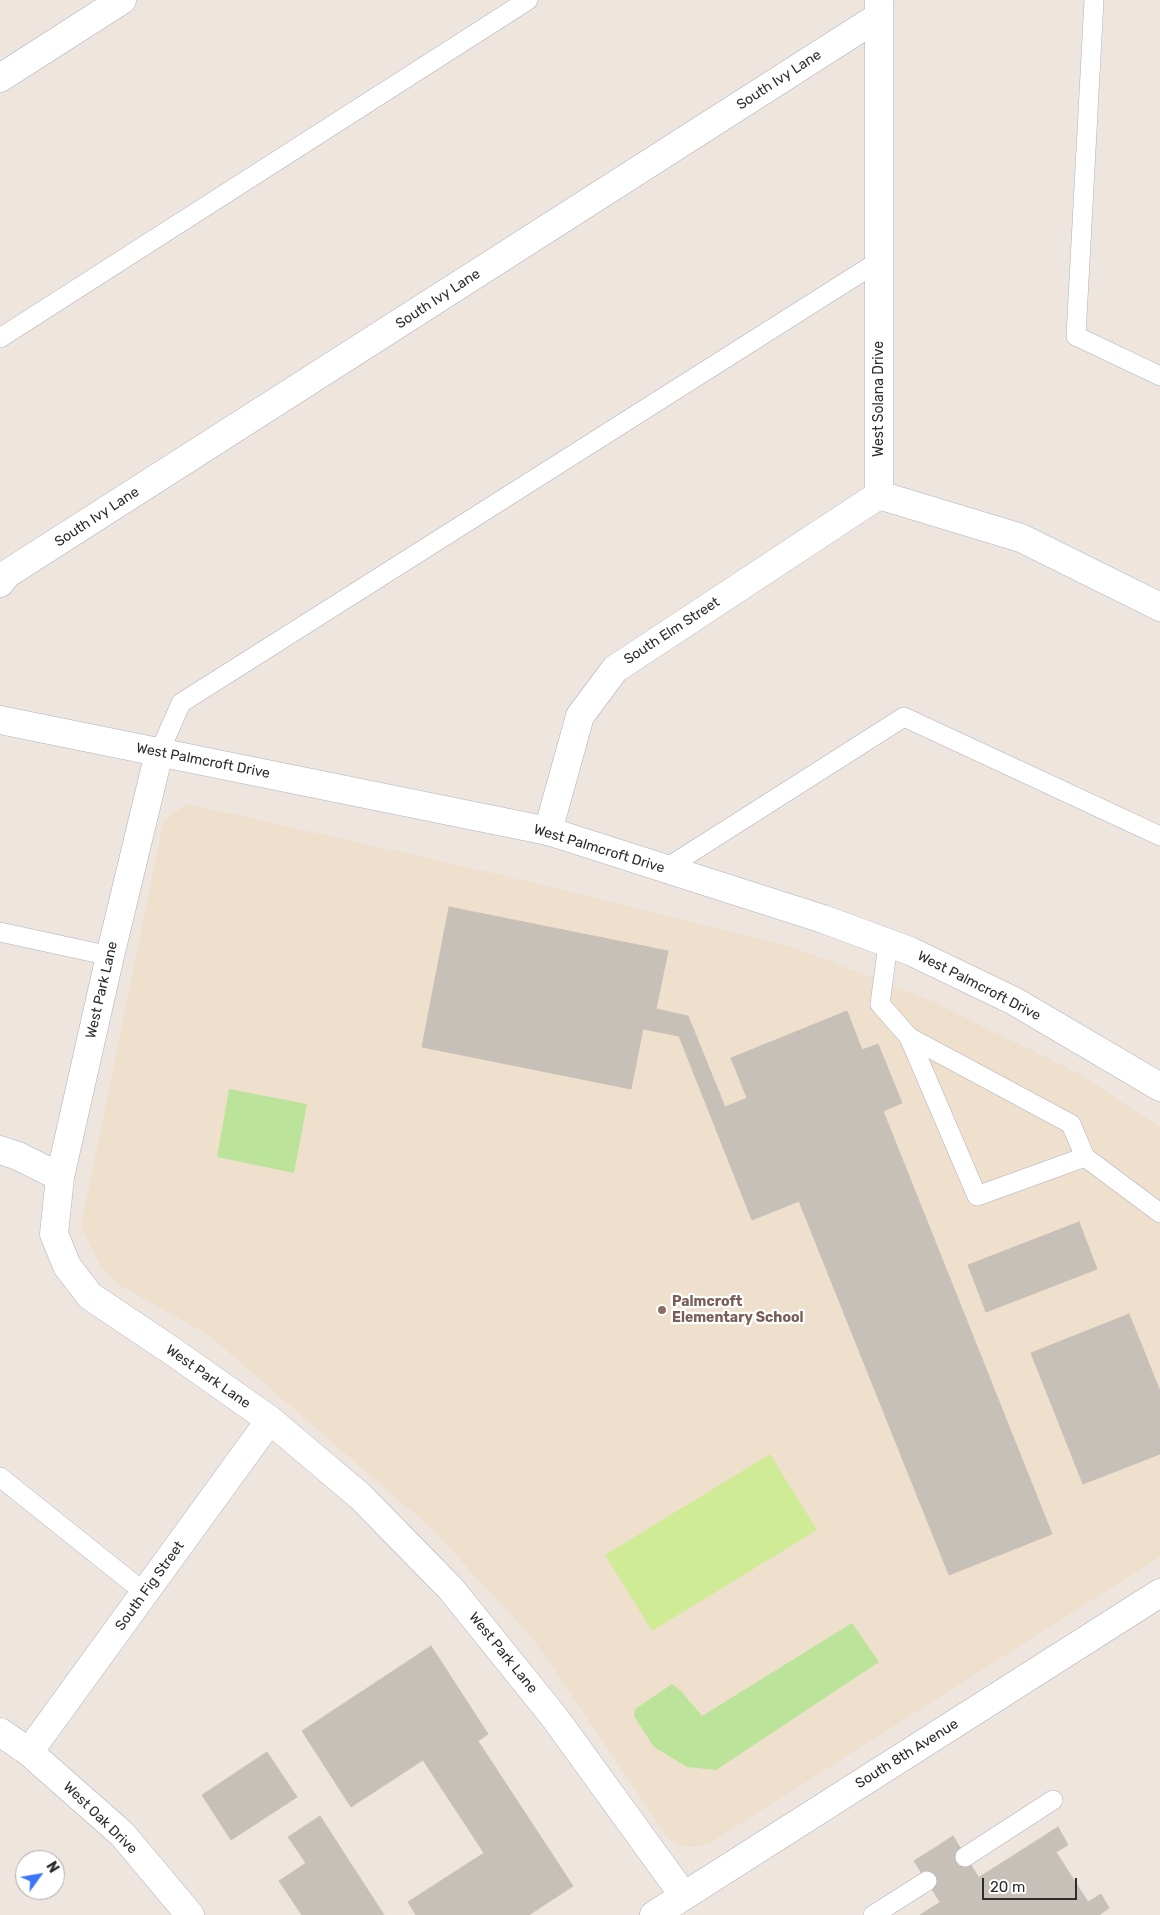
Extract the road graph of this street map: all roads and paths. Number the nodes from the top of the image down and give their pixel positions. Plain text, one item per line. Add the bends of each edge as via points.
1 (122, 0) edge
2 (528, 0) edge
3 (1094, 0) edge
4 (879, 8) edge
5 (0, 78) edge
6 (879, 261) junction
7 (0, 338) edge
8 (1160, 376) edge
9 (879, 495) junction
10 (0, 583) edge
11 (1160, 607) edge
12 (0, 720) edge
13 (159, 753) junction
14 (548, 831) junction
15 (1160, 836) edge
16 (665, 869) junction
17 (0, 932) edge
18 (888, 944) junction
19 (110, 956) junction
20 (909, 1037) junction
21 (1160, 1087) edge
22 (0, 1150) edge
23 (1085, 1157) junction
24 (60, 1177) junction
25 (1160, 1213) edge
26 (270, 1420) junction
27 (0, 1477) edge
28 (145, 1593) junction
29 (1160, 1593) edge
30 (0, 1732) edge
31 (30, 1752) junction
32 (1053, 1800) dead end
33 (965, 1857) dead end
34 (927, 1881) dead end
35 (690, 1906) edge
36 (190, 1915) edge
37 (654, 1915) edge
38 (873, 1915) edge

1 - 5 street
2 - 7 lane
3 - 8 lane via 1076,336
4 - 6 street, West Solana Drive
4 - 10 street, South Ivy Lane via 7,574
6 - 9 street, West Solana Drive
6 - 13 lane via 180,703
9 - 11 street via 1021,538
9 - 14 street, South Elm Street via 615,669 580,716
12 - 13 street, West Palmcroft Drive
13 - 14 street, West Palmcroft Drive
13 - 19 street, West Park Lane
14 - 16 street, West Palmcroft Drive
15 - 16 lane via 904,717
16 - 18 street, West Palmcroft Drive via 824,919
17 - 19 lane
18 - 20 lane via 880,1004
18 - 21 street, West Palmcroft Drive via 910,951 1014,1001
19 - 24 street, West Park Lane
20 - 23 lane via 1071,1124
20 - 23 lane via 977,1196
22 - 24 street
23 - 25 lane
24 - 26 street, West Park Lane via 54,1234 67,1266 90,1296
26 - 28 street, South Fig Street
26 - 35 street, West Park Lane via 361,1497 451,1589 555,1718
27 - 28 lane
28 - 31 street, South Fig Street
29 - 35 street, South 8th Avenue
30 - 31 street, West Oak Drive
31 - 36 street, West Oak Drive via 122,1834
32 - 33 lane
34 - 38 lane
35 - 37 street, South 8th Avenue

